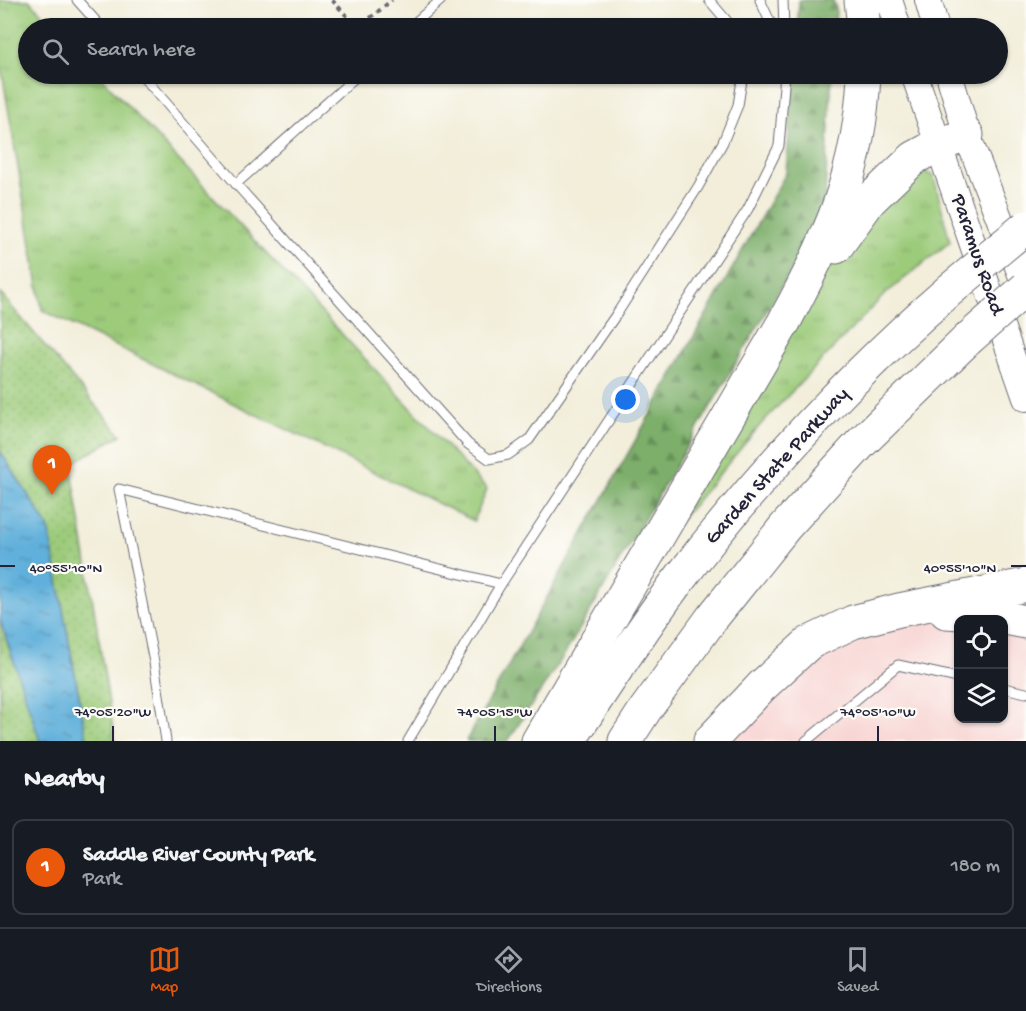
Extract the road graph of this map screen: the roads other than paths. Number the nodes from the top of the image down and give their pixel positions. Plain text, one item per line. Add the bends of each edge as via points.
1 (77, 0) edge
2 (441, 0) edge
3 (709, 0) edge
4 (760, 0) edge
5 (783, 0) edge
6 (861, 0) edge
7 (889, 0) edge
8 (928, 0) edge
9 (93, 18) edge
10 (420, 18) edge
11 (724, 18) edge
12 (768, 18) edge
13 (784, 18) edge
14 (863, 18) edge
15 (895, 18) edge
16 (933, 18) edge
17 (150, 84) edge
18 (348, 84) edge
19 (741, 84) edge
20 (783, 84) edge
21 (864, 84) edge
22 (920, 84) edge
23 (949, 84) edge
24 (952, 140) junction
25 (236, 184) junction
26 (1026, 227) edge
27 (1026, 287) edge
28 (784, 322) junction
29 (1026, 398) edge
30 (501, 584) junction
31 (1026, 585) edge
32 (899, 610) junction
33 (1026, 622) edge
34 (954, 677) edge
35 (1008, 689) edge
36 (1026, 693) edge
37 (166, 741) edge
38 (408, 741) edge
39 (538, 741) edge
40 (569, 741) edge
41 (625, 741) edge
42 (710, 741) edge
43 (806, 741) edge

1 - 9 lane
2 - 10 lane
3 - 11 lane
4 - 12 lane
5 - 13 lane
6 - 14 highway
7 - 15 main road
8 - 16 main road
17 - 25 lane
18 - 25 lane
19 - 25 lane via 738,105 723,142 618,312 529,440 508,455 489,459 468,444
20 - 30 lane via 779,146 748,209
21 - 28 highway via 855,155 837,215
22 - 24 main road
23 - 24 main road
24 - 27 main road, Paramus Road
24 - 28 highway via 914,158 870,201
24 - 29 main road, Paramus Road
26 - 40 highway, Garden State Parkway, bridge via 918,317 825,410 748,496 674,587
27 - 41 highway, bridge via 861,443 785,527 712,618
28 - 39 highway
30 - 37 lane via 119,489
30 - 38 lane
31 - 32 highway
32 - 33 highway via 990,615
32 - 42 highway via 853,622 809,644
34 - 43 lane via 898,664
35 - 36 lane

